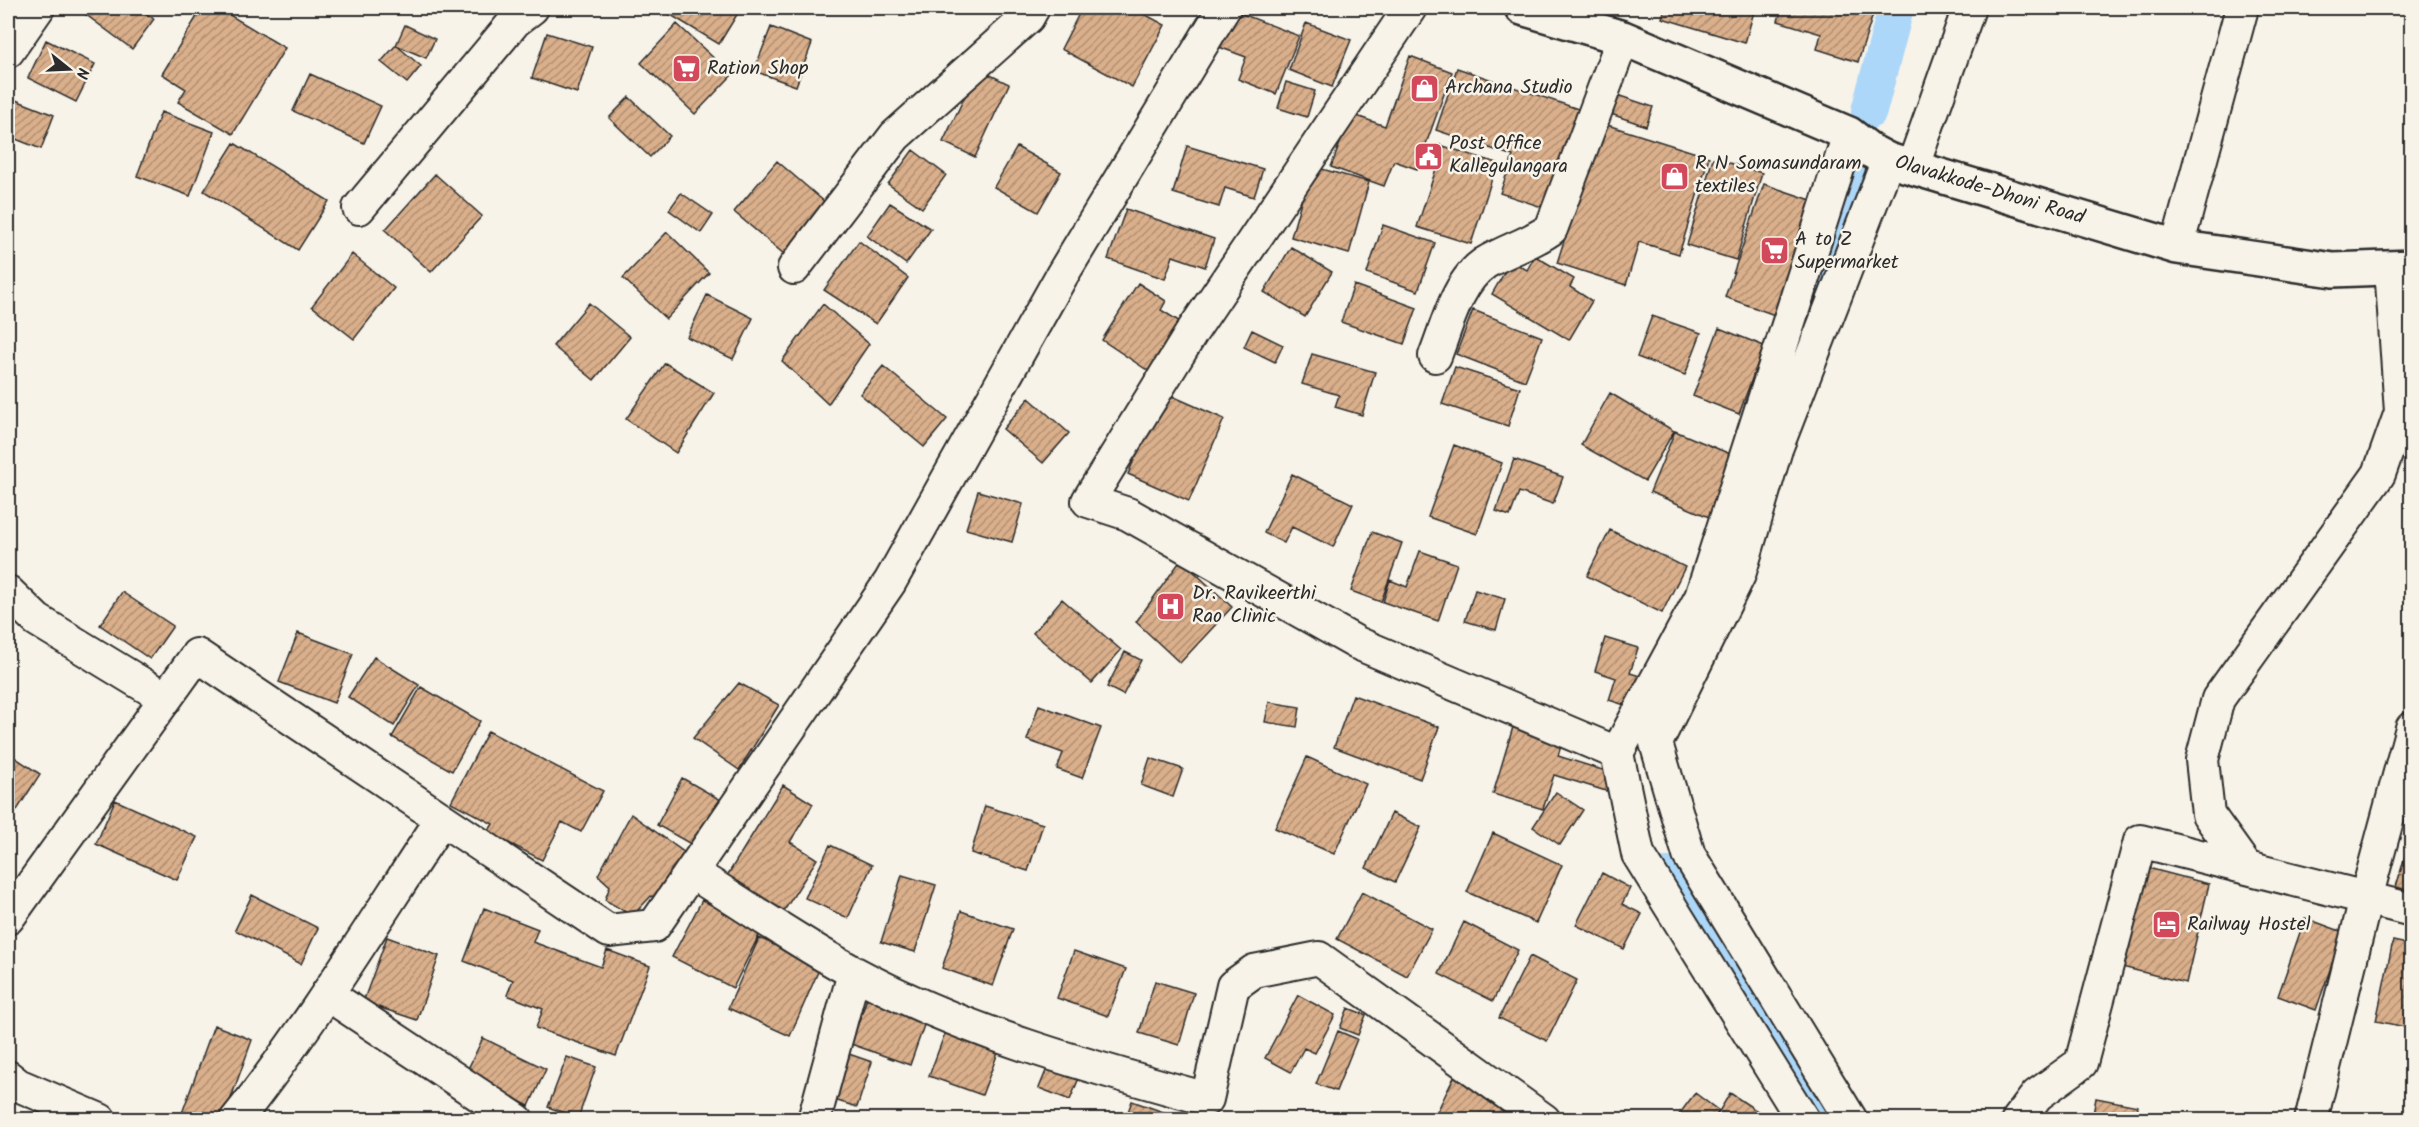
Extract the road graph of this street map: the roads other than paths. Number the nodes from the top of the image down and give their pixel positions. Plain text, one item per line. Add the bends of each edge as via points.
1 (38, 8) edge
2 (532, 8) edge
3 (1033, 8) edge
4 (1224, 8) edge
5 (1410, 8) edge
6 (1522, 8) edge
7 (1969, 8) edge
8 (2242, 8) edge
9 (1623, 38) junction
10 (8, 51) edge
11 (1850, 134) junction
12 (1900, 163) junction
13 (359, 208) dead end
14 (2177, 247) junction
15 (2401, 267) edge
16 (794, 268) dead end
17 (1435, 356) dead end
18 (2406, 414) edge
19 (8, 592) edge
20 (165, 698) junction
21 (2412, 728) edge
22 (1617, 753) junction
23 (442, 819) junction
24 (2246, 867) junction
25 (691, 872) junction
26 (2366, 898) junction
27 (2412, 910) edge
28 (8, 918) edge
29 (854, 973) junction
30 (327, 994) junction
31 (8, 1077) edge
32 (100, 1119) edge
33 (236, 1119) edge
34 (516, 1119) edge
35 (814, 1119) edge
36 (1544, 1119) edge
37 (1803, 1119) edge
38 (1851, 1119) edge
39 (2018, 1119) edge
40 (2311, 1119) edge

1 - 10 street
2 - 13 street via 515,21
3 - 16 street via 895,136
4 - 25 street via 1062,275 890,582
5 - 22 street via 1192,332 1088,501 1128,514 1357,643
6 - 9 main road, Olavakkode-Dhoni Road
7 - 12 street
8 - 14 street
9 - 11 main road, Olavakkode-Dhoni Road
9 - 17 street via 1551,230 1484,264 1465,284
11 - 12 main road, Olavakkode-Dhoni Road via 1871,152
11 - 22 street via 1701,597
12 - 14 main road, Olavakkode-Dhoni Road
12 - 38 street via 1776,449 1739,574 1656,744 1689,855
14 - 15 main road, Olavakkode-Dhoni Road via 2332,270
15 - 18 street
18 - 24 street via 2379,474 2218,699 2202,760 2208,814
19 - 20 street via 36,620
20 - 23 street via 196,656
20 - 28 street
21 - 26 street
22 - 37 street via 1638,854
23 - 25 street via 609,931 654,926
23 - 30 street
24 - 26 street
24 - 39 street via 2140,841 2081,1063 2037,1095
25 - 29 street
26 - 27 street
26 - 40 street
29 - 35 street
29 - 36 street via 927,1007 1074,1062 1207,1099 1233,986 1254,972 1319,958
30 - 33 street
30 - 34 street
31 - 32 street via 18,1085

